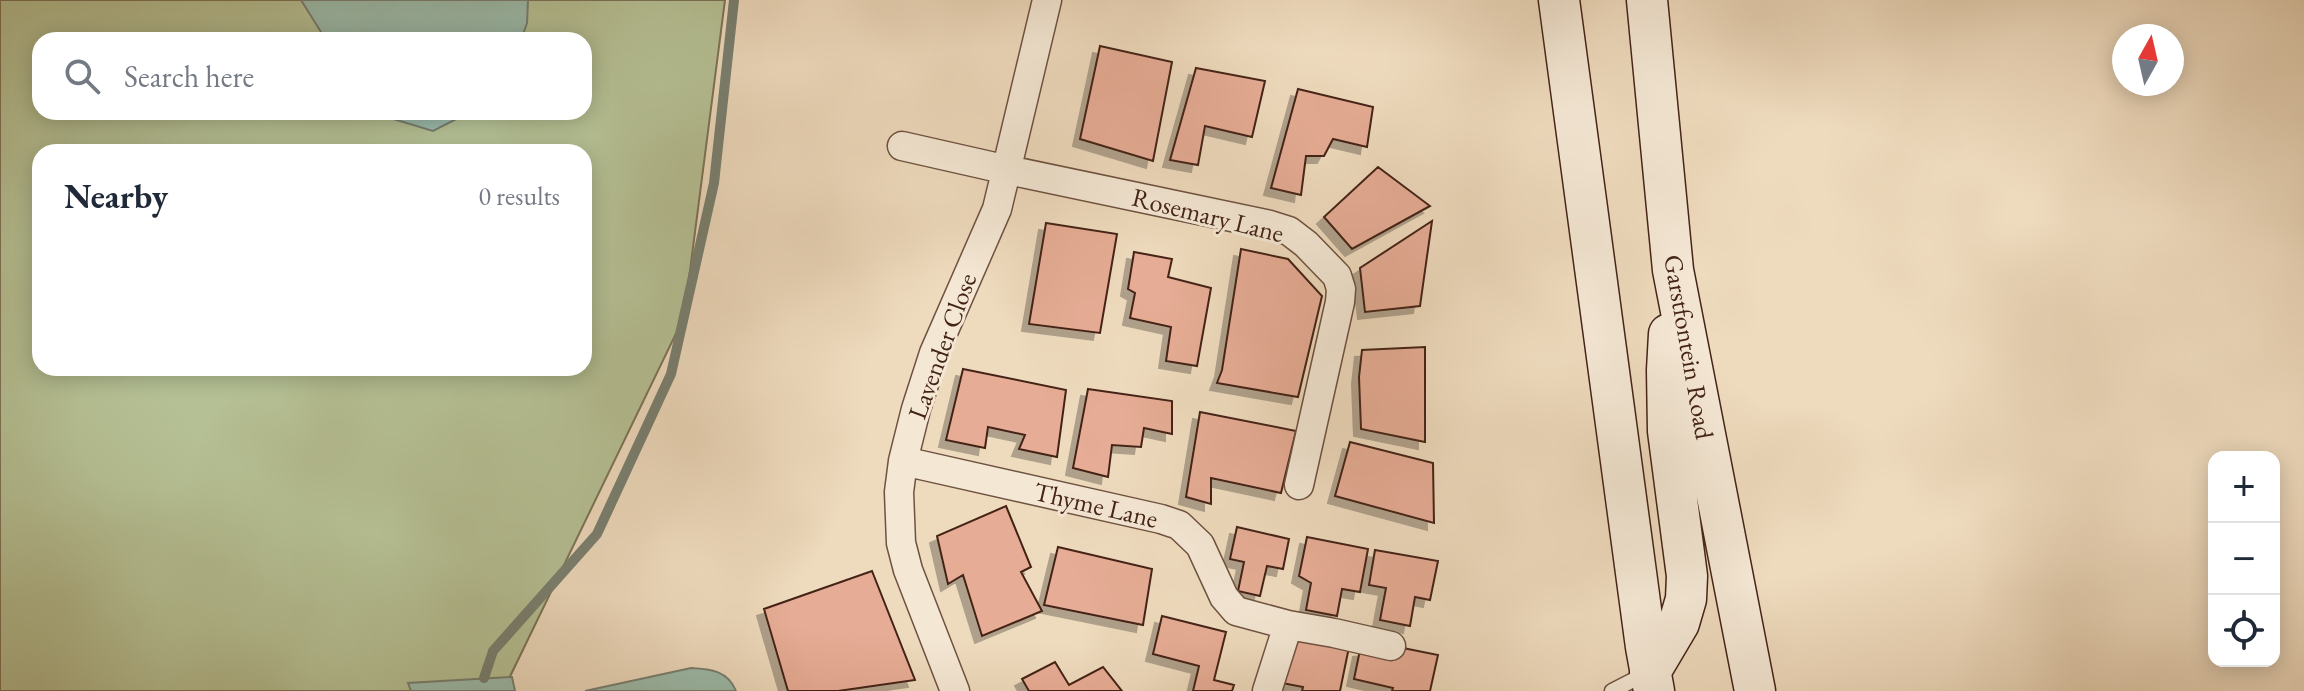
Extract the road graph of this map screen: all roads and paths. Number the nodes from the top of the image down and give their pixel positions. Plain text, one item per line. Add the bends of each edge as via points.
1 (1047, 0) edge
2 (1559, 0) edge
3 (1647, 0) edge
4 (902, 146) dead end
5 (1008, 170) junction
6 (1673, 270) junction
7 (903, 461) junction
8 (1299, 485) dead end
9 (1288, 625) junction
10 (1391, 646) dead end
11 (1652, 682) edge
12 (955, 691) edge
13 (1267, 691) edge
14 (1612, 691) edge
15 (1755, 691) edge

1 - 5 street, Lavender Close
2 - 11 main road
3 - 6 main road, Garstfontein Road
4 - 5 street, Rosemary Lane
5 - 7 street, Lavender Close via 997,209 934,353
5 - 8 street, Rosemary Lane via 1270,225 1289,231 1327,265 1337,276 1340,302
6 - 11 main road via 1668,431 1686,599
6 - 15 main road, Garstfontein Road
7 - 9 street, Thyme Lane via 1179,525 1200,545 1236,611
7 - 12 street, Lavender Close via 901,543
9 - 10 street, Thyme Lane
9 - 13 street
11 - 14 lane

